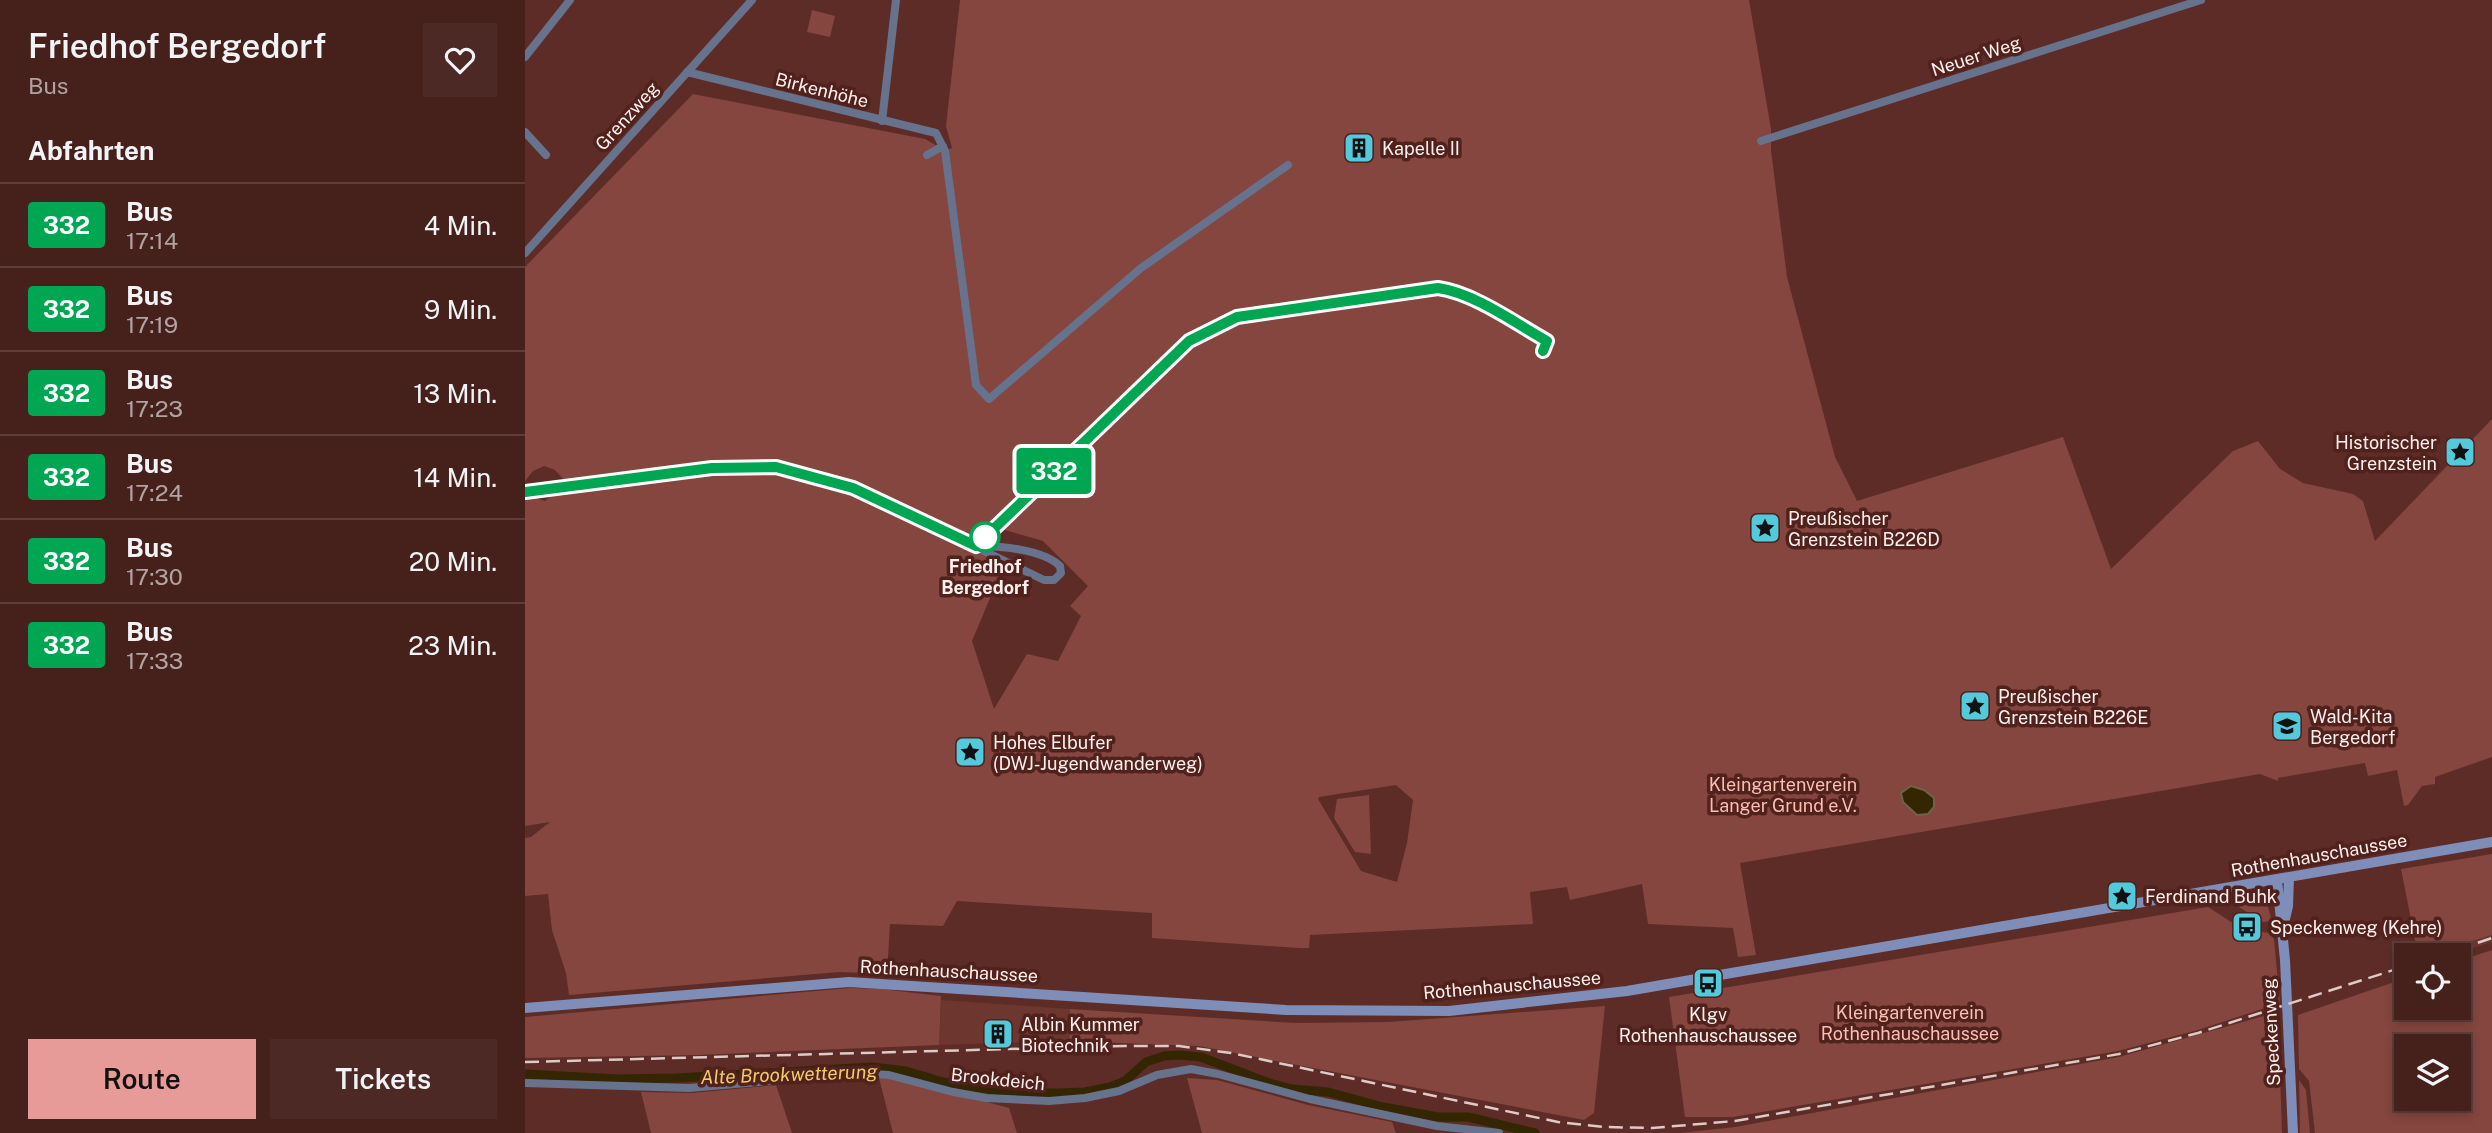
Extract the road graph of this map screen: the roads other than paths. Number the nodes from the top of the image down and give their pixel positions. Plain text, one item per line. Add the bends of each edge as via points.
1 (571, 0) edge
2 (752, 0) edge
3 (896, 0) edge
4 (2201, 0) edge
5 (525, 57) edge
6 (687, 72) junction
7 (882, 121) junction
8 (525, 132) edge
9 (1761, 141) dead end
10 (943, 146) junction
11 (546, 155) dead end
12 (927, 155) dead end
13 (1288, 165) dead end
14 (525, 253) edge
15 (525, 492) edge
16 (976, 546) junction
17 (2492, 842) edge
18 (2289, 877) junction
19 (2277, 880) junction
20 (2283, 929) junction
21 (525, 1009) edge
22 (525, 1083) edge
23 (1499, 1133) edge
24 (2293, 1133) edge

1 - 5 street
2 - 6 street, Grenzweg
3 - 7 street
4 - 9 street, Neuer Weg
6 - 7 street, Birkenhöhe
6 - 14 street, Grenzweg
7 - 10 street, Birkenhöhe via 936,133
8 - 11 street
10 - 12 street
10 - 13 street via 976,384 989,399 1141,268
15 - 16 street via 712,468 776,467 853,488
16 - 16 street via 1044,580 1054,580 1061,573 1060,565 1048,557
17 - 18 main road, Rothenhauschaussee
18 - 19 main road, Rothenhauschaussee
18 - 20 main road, Speckenweg
19 - 20 main road, Speckenweg
19 - 21 main road, Rothenhauschaussee via 1627,991 1449,1011 1286,1010 849,982
20 - 24 main road, Speckenweg
22 - 23 street, Brookdeich via 689,1088 859,1073 889,1075 986,1098 1049,1101 1119,1091 1157,1075 1191,1069 1425,1123

